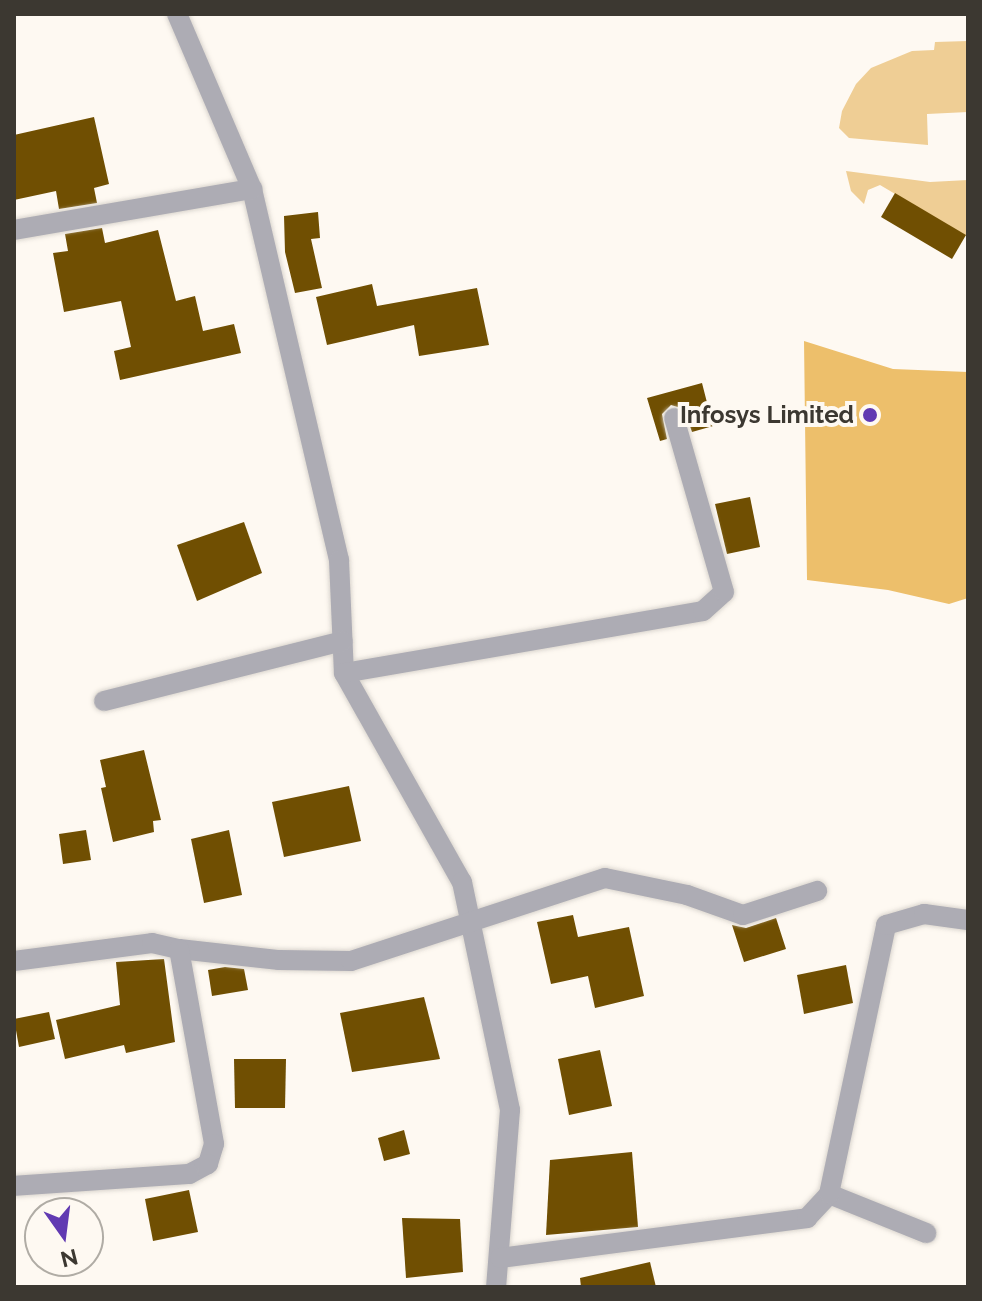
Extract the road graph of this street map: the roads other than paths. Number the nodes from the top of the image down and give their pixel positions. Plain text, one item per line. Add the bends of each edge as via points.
1 (177, 14) edge
2 (252, 189) junction
3 (14, 230) edge
4 (674, 418) dead end
5 (343, 641) junction
6 (344, 673) junction
7 (104, 701) dead end
8 (817, 891) dead end
9 (968, 920) edge
10 (470, 922) junction
11 (179, 949) junction
12 (14, 961) edge
13 (14, 1186) edge
14 (829, 1194) junction
15 (926, 1233) dead end
16 (500, 1258) junction
17 (496, 1287) edge

1 - 2 street
2 - 3 street
2 - 5 street via 339,560
4 - 6 street via 724,592 703,611
5 - 6 street
5 - 7 street
6 - 10 street via 462,882
8 - 10 street via 743,915 687,895 605,878
9 - 14 street via 924,914 886,925
10 - 11 street via 351,961 279,960
10 - 16 street via 510,1110
11 - 12 street via 152,943
11 - 13 street via 214,1144 208,1164 189,1174
14 - 15 street
14 - 16 street via 807,1218
16 - 17 street

